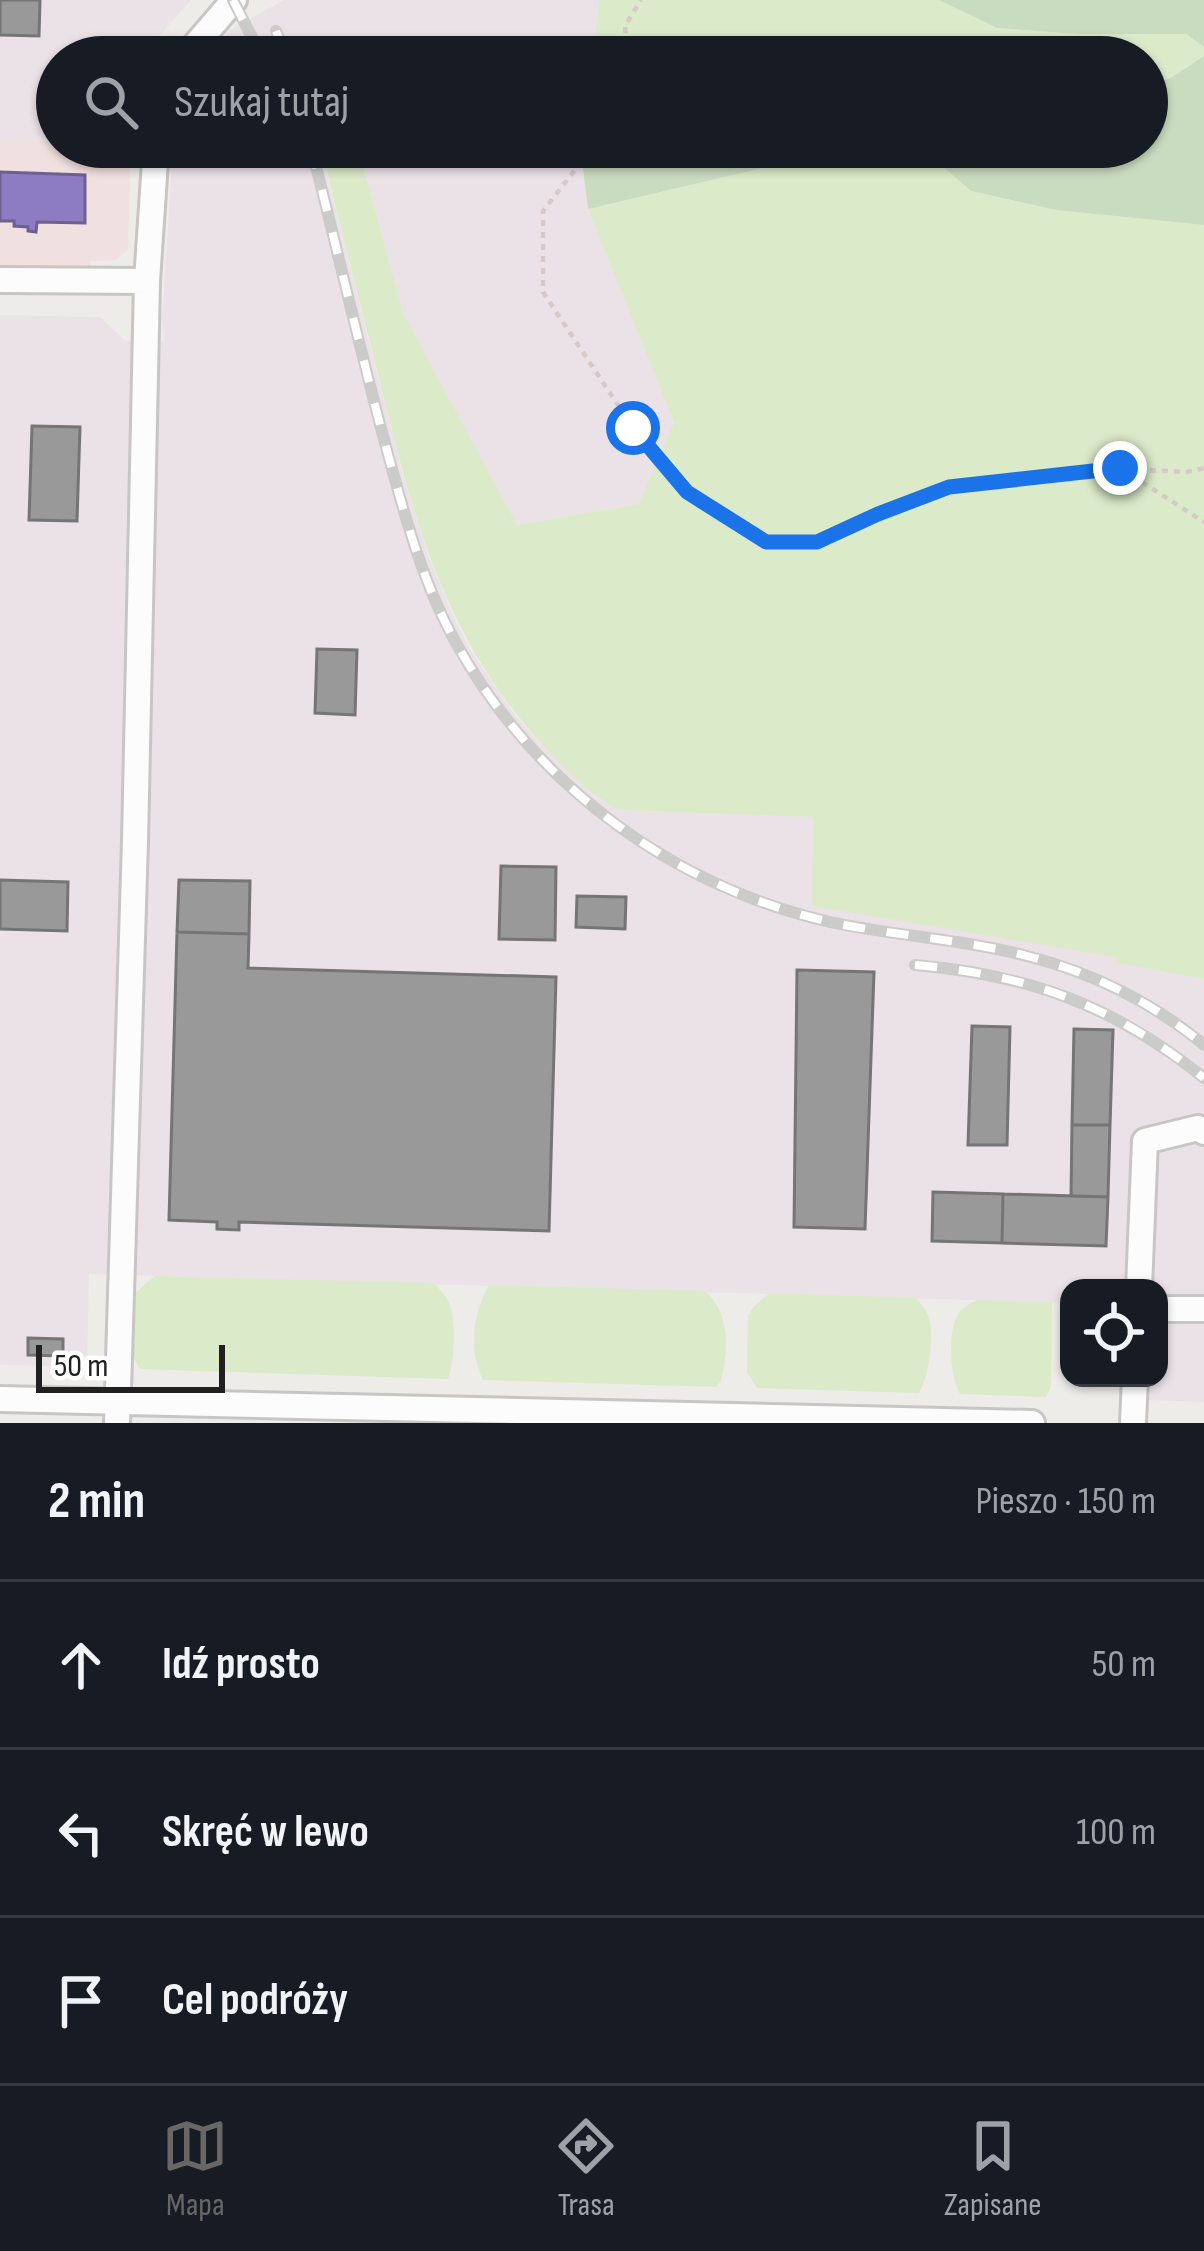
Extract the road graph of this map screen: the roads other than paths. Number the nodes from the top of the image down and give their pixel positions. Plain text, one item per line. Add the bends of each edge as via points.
1 (234, 0) edge
2 (203, 36) edge
3 (155, 168) edge
4 (0, 280) edge
5 (147, 281) junction
6 (1204, 1132) edge
7 (1139, 1279) edge
8 (1168, 1309) edge
9 (1204, 1310) edge
10 (1135, 1387) edge
11 (0, 1399) edge
12 (118, 1413) edge
13 (465, 1417) edge
14 (1032, 1423) edge
15 (1133, 1423) edge

1 - 2 street
3 - 5 street
4 - 5 street
5 - 12 street
6 - 7 street via 1145,1141
8 - 9 street
10 - 15 street
11 - 12 street
12 - 13 street
13 - 14 street

